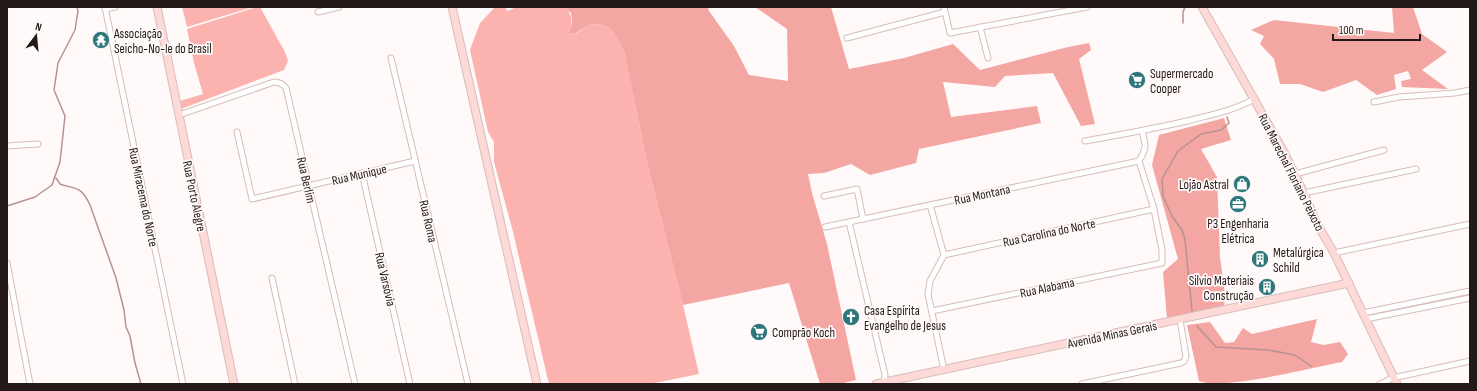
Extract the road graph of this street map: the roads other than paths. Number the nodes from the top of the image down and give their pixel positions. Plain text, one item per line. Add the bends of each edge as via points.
1 (115, 7) edge
2 (157, 7) edge
3 (339, 7) edge
4 (452, 7) edge
5 (1087, 7) edge
6 (1202, 7) edge
7 (105, 8) edge
8 (945, 9) edge
9 (318, 12) dead end
10 (980, 27) junction
11 (847, 38) dead end
12 (391, 58) dead end
13 (988, 58) dead end
14 (1470, 90) edge
15 (1254, 99) junction
16 (1374, 102) dead end
17 (179, 115) junction
18 (1142, 131) junction
19 (237, 132) dead end
20 (1085, 141) dead end
21 (38, 144) dead end
22 (7, 146) edge
23 (1384, 150) dead end
24 (415, 161) junction
25 (1140, 161) junction
26 (1416, 168) dead end
27 (362, 173) junction
28 (1295, 174) junction
29 (308, 186) junction
30 (1304, 193) junction
31 (824, 196) dead end
32 (930, 205) junction
33 (1154, 209) junction
34 (863, 219) junction
35 (849, 222) junction
36 (1470, 224) edge
37 (825, 227) dead end
38 (1334, 253) junction
39 (944, 255) junction
40 (7, 263) edge
41 (272, 278) dead end
42 (1349, 283) junction
43 (1470, 291) edge
44 (1464, 292) junction
45 (1432, 298) junction
46 (1468, 298) edge
47 (1418, 301) junction
48 (1433, 305) junction
49 (1388, 308) junction
50 (1420, 308) junction
51 (932, 312) junction
52 (1390, 314) junction
53 (1365, 316) junction
54 (1180, 320) junction
55 (1470, 361) edge
56 (944, 370) junction
57 (1395, 381) edge
58 (884, 383) edge
59 (30, 384) edge
60 (183, 384) edge
61 (234, 384) edge
62 (295, 384) edge
63 (355, 384) edge
64 (410, 384) edge
65 (468, 384) edge
66 (537, 384) edge
67 (876, 384) edge
68 (1082, 384) edge
69 (1380, 384) edge

1 - 7 street, Rua Miracema do Norte
2 - 17 street, Rua Porto Alegre
3 - 9 street
4 - 66 street
5 - 10 street
6 - 15 street, Rua Marechal Floriano Peixoto
7 - 60 street, Rua Miracema do Norte
8 - 10 street via 950,33
8 - 11 street
10 - 13 street
12 - 24 street, Rua Roma
14 - 16 street
15 - 18 street via 1230,110
15 - 28 street, Rua Marechal Floriano Peixoto
17 - 29 street, Rua Berlim via 280,82 286,88
17 - 61 street, Rua Porto Alegre
18 - 20 street
18 - 25 street via 1146,146
19 - 29 street, Rua Munique via 252,199
21 - 22 street
23 - 28 street
24 - 27 street, Rua Munique
24 - 65 street, Rua Roma
25 - 32 street, Rua Montana
25 - 33 street
26 - 30 street
27 - 29 street, Rua Munique
27 - 64 street, Rua Varsóvia
28 - 30 street, Rua Marechal Floriano Peixoto
29 - 63 street, Rua Berlim
30 - 38 street, Rua Marechal Floriano Peixoto
31 - 34 street via 857,189
32 - 34 street, Rua Montana
32 - 39 street
33 - 39 street, Rua Carolina do Norte
33 - 51 street, Rua Alabama via 1162,263
34 - 35 street, Rua Montana
35 - 37 street, Rua Montana
35 - 58 street via 885,376
36 - 38 street
38 - 42 street, Rua Marechal Floriano Peixoto
39 - 51 street via 930,281 928,294
40 - 59 street
41 - 62 street
42 - 53 street, Rua Marechal Floriano Peixoto
42 - 54 street, Avenida Minas Gerais
43 - 44 street
44 - 45 street
44 - 46 street
45 - 47 street
45 - 48 street
46 - 48 street
47 - 49 street
47 - 50 street
48 - 50 street
49 - 52 street
49 - 53 street
50 - 52 street
51 - 56 street
52 - 53 street
53 - 57 street, Rua Marechal Floriano Peixoto
54 - 56 street, Avenida Minas Gerais
54 - 68 street via 1186,356 1181,363
55 - 57 street
56 - 58 street, Avenida Minas Gerais
57 - 69 street
58 - 67 street, Avenida Minas Gerais

